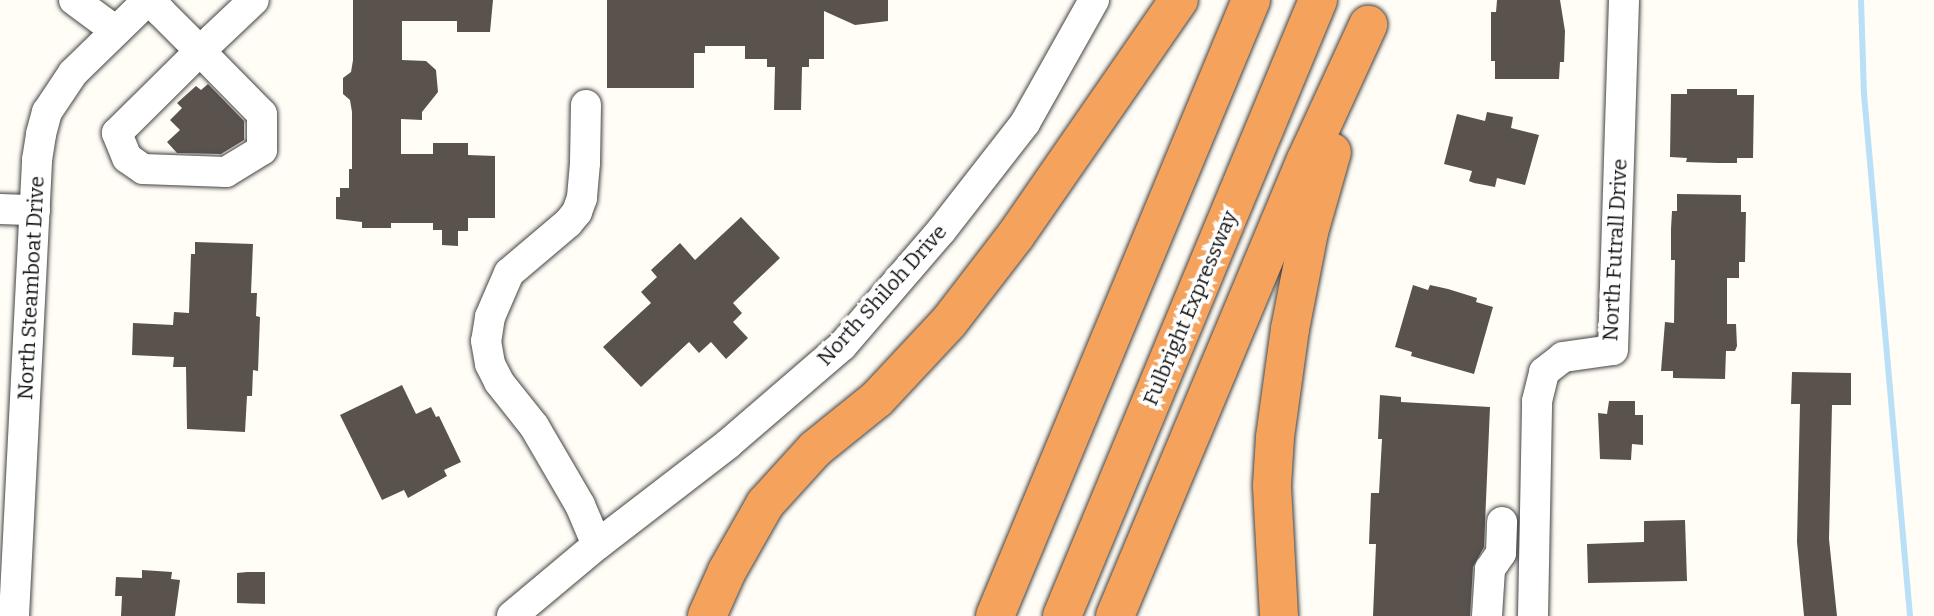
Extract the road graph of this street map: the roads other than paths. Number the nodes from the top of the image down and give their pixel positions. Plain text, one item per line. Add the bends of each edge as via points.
1 (74, 0) edge
2 (149, 0) edge
3 (254, 0) edge
4 (1094, 0) edge
5 (1179, 0) edge
6 (1251, 0) edge
7 (1318, 0) edge
8 (1624, 0) edge
9 (1372, 13) edge
10 (116, 31) junction
11 (200, 51) junction
12 (586, 105) dead end
13 (0, 209) edge
14 (35, 210) junction
15 (12, 449) edge
16 (1502, 522) dead end
17 (597, 545) junction
18 (14, 616) edge
19 (512, 616) edge
20 (707, 616) edge
21 (995, 616) edge
22 (1062, 616) edge
23 (1115, 616) edge
24 (1279, 616) edge
25 (1487, 616) edge
26 (1534, 616) edge

1 - 10 street
2 - 10 street, North Steamboat Drive
2 - 11 street
3 - 11 street
4 - 17 street, North Shiloh Drive via 1026,123 869,316 809,376
5 - 20 highway via 1016,235 949,322 877,399 815,449 765,504
6 - 21 highway
7 - 22 highway, Fulbright Expressway
8 - 26 street, North Futrall Drive via 1613,350 1563,357 1544,372 1537,401
9 - 23 highway
9 - 24 highway via 1309,232 1290,329 1272,485
10 - 14 street, North Steamboat Drive via 73,73 47,112 37,160
11 - 11 street via 117,133 127,158 143,169 226,172 262,150 262,114
12 - 17 street via 582,198 577,212 509,274 490,317 486,341 499,382 534,426 580,505
13 - 14 street
14 - 15 street, North Steamboat Drive
15 - 18 street, North Steamboat Drive
16 - 25 street via 1501,553 1490,569
17 - 19 street, North Shiloh Drive

